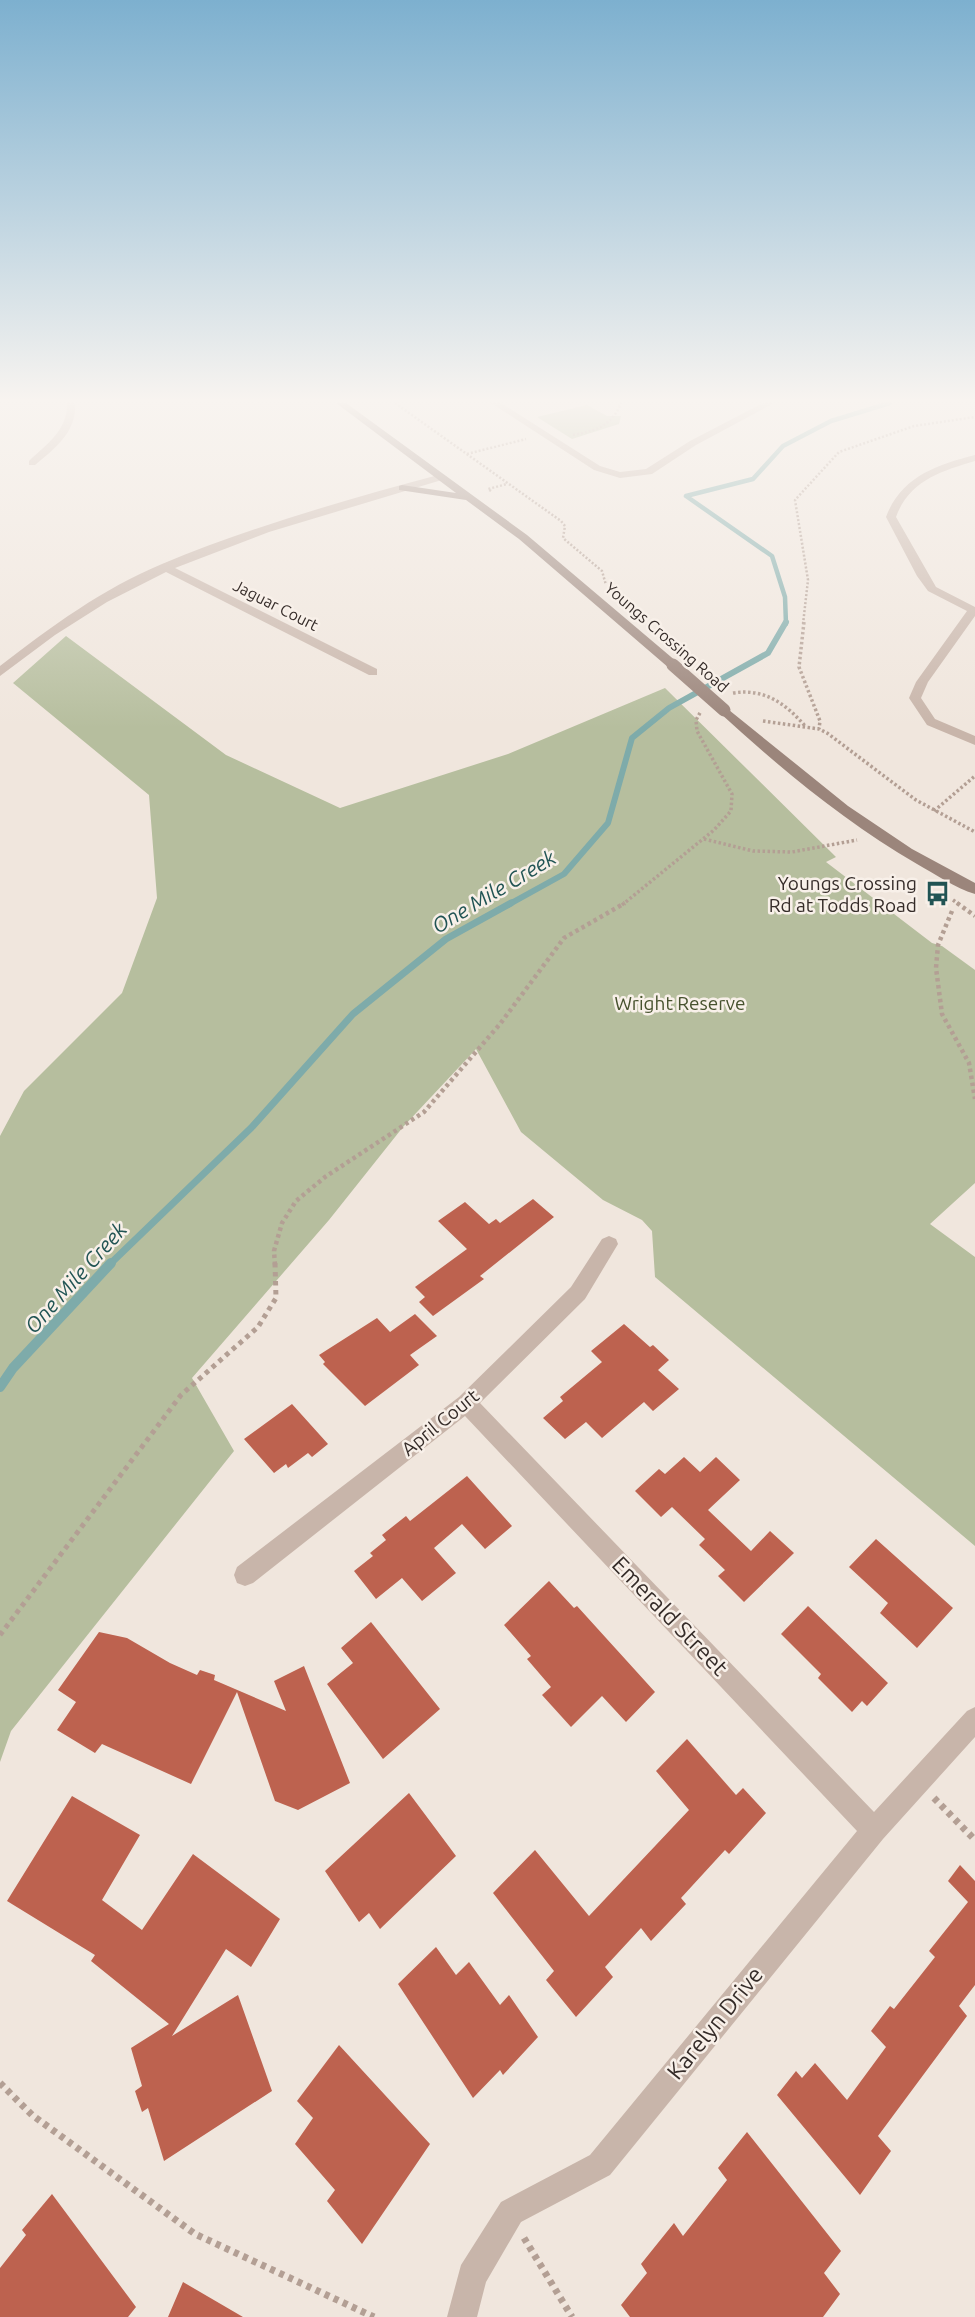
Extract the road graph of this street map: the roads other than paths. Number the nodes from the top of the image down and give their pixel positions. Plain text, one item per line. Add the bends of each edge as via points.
1 (323, 511) edge
2 (489, 511) edge
3 (894, 511) edge
4 (164, 567) junction
5 (974, 611) edge
6 (0, 672) edge
7 (373, 672) dead end
8 (974, 745) edge
9 (975, 889) edge
10 (609, 1244) dead end
11 (466, 1403) junction
12 (245, 1575) dead end
13 (975, 1719) edge
14 (874, 1830) junction
15 (462, 2317) edge

1 - 4 street
2 - 9 main road, Youngs Crossing Road, bridge via 724,704 757,741 849,812
3 - 5 street via 891,517 932,589
4 - 6 street via 74,617
4 - 7 street, Jaguar Court
5 - 8 street via 915,698 931,722
10 - 11 street, April Court via 578,1293
11 - 12 street, April Court
11 - 14 street, Emerald Street
13 - 14 street, Karelyn Drive
14 - 15 street, Karelyn Drive via 600,2165 511,2212 472,2276

